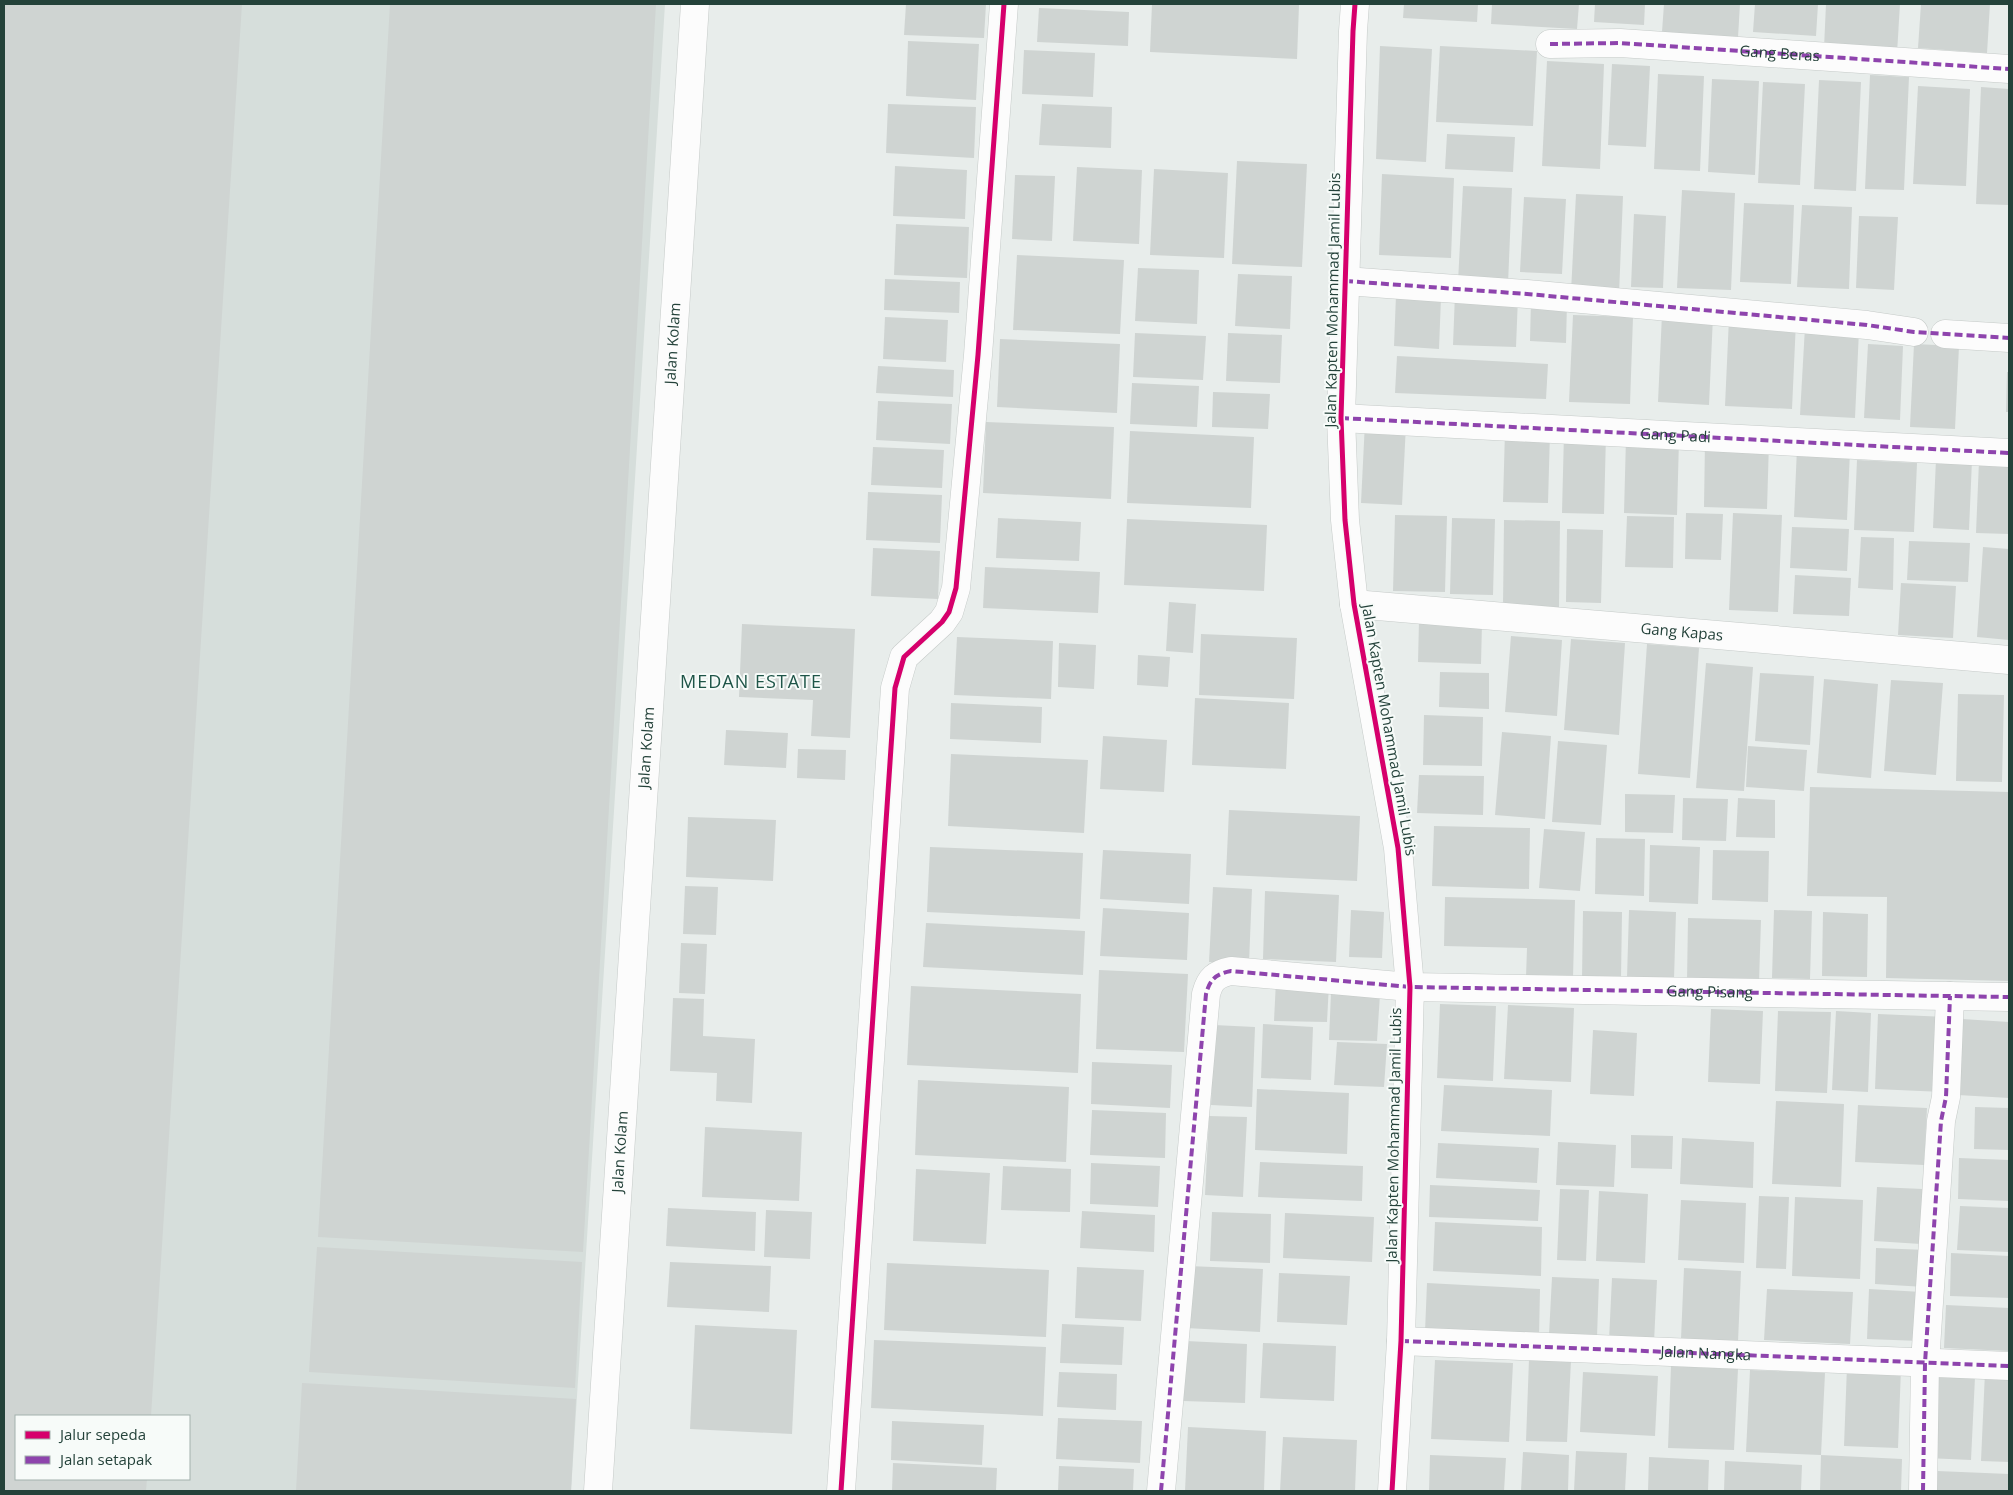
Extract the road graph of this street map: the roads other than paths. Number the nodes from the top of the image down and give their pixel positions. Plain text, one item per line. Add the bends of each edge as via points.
1 (696, 4) edge
2 (1004, 4) edge
3 (1356, 4) edge
4 (1550, 44) dead end
5 (2009, 69) edge
6 (1345, 281) junction
7 (1914, 332) dead end
8 (1945, 334) dead end
9 (2009, 338) edge
10 (1341, 418) junction
11 (2009, 453) edge
12 (1354, 604) junction
13 (2009, 660) edge
14 (1410, 987) junction
15 (1950, 996) junction
16 (2009, 997) edge
17 (1401, 1342) junction
18 (1925, 1363) junction
19 (2009, 1366) edge
20 (598, 1491) edge
21 (841, 1491) edge
22 (1161, 1491) edge
23 (1392, 1491) edge
24 (1922, 1491) edge

1 - 20 street, Jalan Kolam
2 - 21 street via 978,355 956,588 949,612 942,622 904,658 895,688
3 - 6 street, Jalan Kapten Mohammad Jamil Lubis
4 - 5 street, Gang Beras via 1630,44
6 - 7 street via 1528,294
6 - 10 street, Jalan Kapten Mohammad Jamil Lubis
8 - 9 street
10 - 11 street, Gang Padi
10 - 12 street, Jalan Kapten Mohammad Jamil Lubis via 1345,520
12 - 13 street, Gang Kapas
12 - 14 street, Jalan Kapten Mohammad Jamil Lubis via 1398,848
14 - 15 street, Gang Pisang
14 - 17 street, Jalan Kapten Mohammad Jamil Lubis
14 - 22 street, Gang Pisang via 1231,971 1215,976 1209,983
15 - 16 street, Gang Pisang
15 - 18 street via 1946,1097 1941,1121
17 - 18 street, Jalan Nangka
17 - 23 street, Jalan Kapten Mohammad Jamil Lubis
18 - 19 street, Jalan Nangka
18 - 24 street

